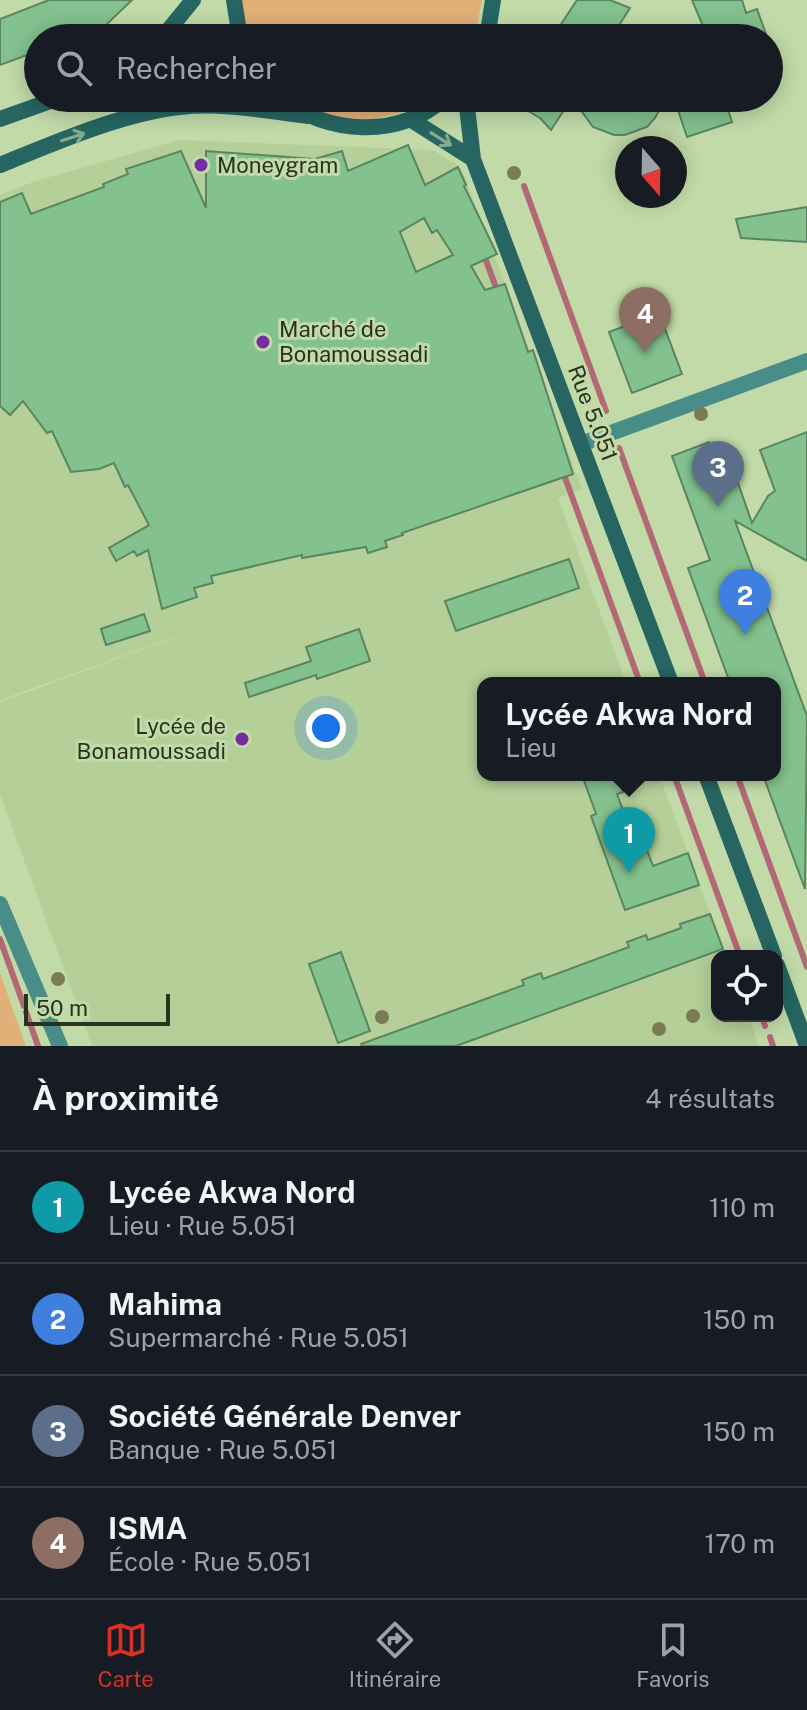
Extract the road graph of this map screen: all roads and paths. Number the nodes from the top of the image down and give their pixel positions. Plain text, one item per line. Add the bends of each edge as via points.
1 (193, 0) edge
2 (234, 0) edge
3 (493, 0) edge
4 (173, 24) edge
5 (238, 24) edge
6 (489, 24) edge
7 (24, 110) edge
8 (150, 112) edge
9 (271, 112) edge
10 (302, 112) edge
11 (422, 112) edge
12 (468, 112) edge
13 (308, 116) junction
14 (0, 119) edge
15 (410, 119) junction
16 (473, 159) junction
17 (0, 165) edge
18 (807, 361) edge
19 (581, 444) junction
20 (669, 677) edge
21 (708, 781) edge
22 (0, 904) edge
23 (772, 950) edge
24 (783, 981) edge
25 (60, 1046) edge
26 (807, 1046) edge

1 - 4 main road
2 - 5 main road
3 - 6 main road
7 - 14 main road
17 -> 8 main road
9 -> 13 main road
10 - 13 main road
11 - 15 main road
12 - 16 main road, Rue 5.051
13 - 15 main road via 358,128
15 -> 16 main road
16 - 19 main road, Rue 5.051
18 - 19 street
19 - 20 main road, Rue 5.051
21 - 23 main road
22 - 25 street
24 - 26 main road

